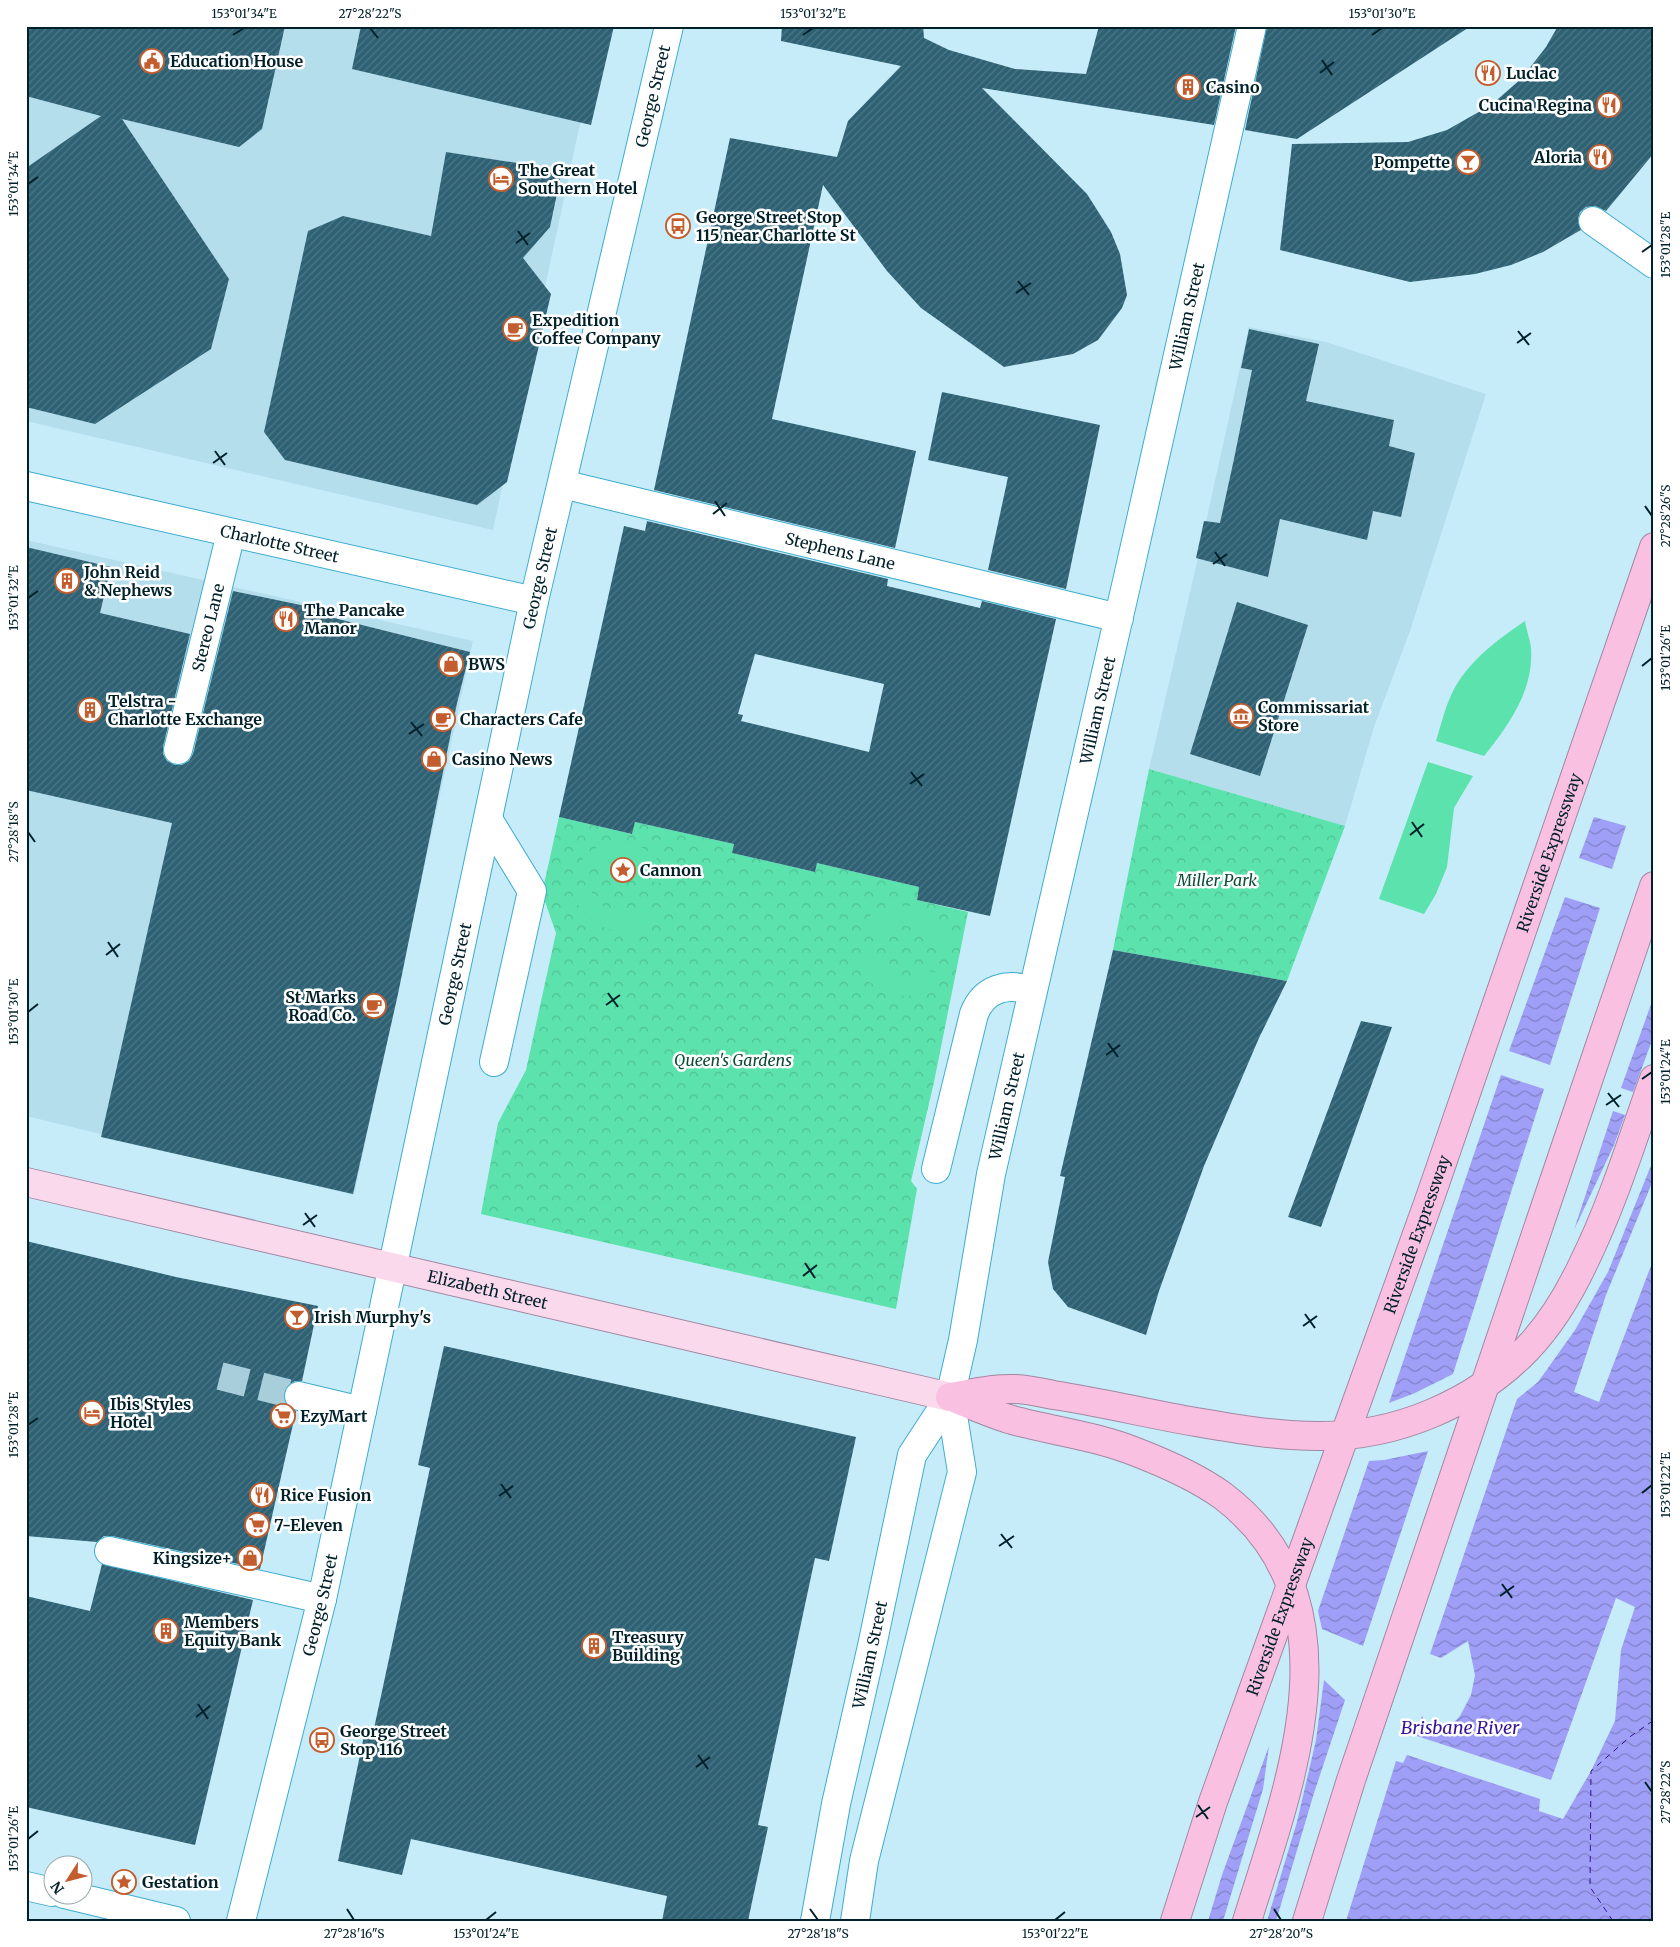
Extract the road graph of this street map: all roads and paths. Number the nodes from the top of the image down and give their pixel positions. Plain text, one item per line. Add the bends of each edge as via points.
1 (670, 26) edge
2 (1252, 26) edge
3 (1593, 221) dead end
4 (1654, 264) edge
5 (562, 484) junction
6 (26, 486) edge
7 (231, 532) junction
8 (1654, 547) edge
9 (534, 601) junction
10 (1118, 618) junction
11 (178, 750) dead end
12 (488, 818) junction
13 (1654, 886) edge
14 (1032, 991) junction
15 (494, 1062) dead end
16 (1654, 1079) edge
17 (936, 1169) dead end
18 (26, 1182) edge
19 (393, 1268) junction
20 (299, 1396) tunnel mouth
21 (950, 1397) junction
22 (362, 1411) junction
23 (109, 1551) dead end
24 (322, 1599) junction
25 (26, 1886) edge
26 (42, 1890) edge
27 (92, 1901) edge
28 (176, 1921) edge
29 (241, 1921) edge
30 (815, 1921) edge
31 (854, 1921) edge
32 (1175, 1921) edge
33 (1247, 1921) edge
34 (1307, 1921) edge

1 - 5 street, George Street
2 - 10 street, William Street
3 - 4 street
5 - 9 street, George Street
5 - 10 street, Stephens Lane
6 - 7 street, Charlotte Street
7 - 9 street, Charlotte Street
7 - 11 street, Stereo Lane
8 - 32 highway, Riverside Expressway via 1431,1195 1213,1802
9 - 12 street, George Street
10 - 14 street, William Street
12 - 15 street via 532,891
12 - 19 street, George Street
13 - 34 highway via 1354,1770
14 - 17 street via 1013,986 1002,988 984,998 976,1008
14 - 21 street, William Street via 984,1209 963,1340
16 - 21 highway via 1608,1210 1574,1282 1549,1320 1527,1348 1493,1379 1418,1419 1361,1433 1320,1436 1232,1428 1093,1400 1009,1388
18 - 19 main road, Elizabeth Street
19 - 21 main road, Elizabeth Street
19 - 22 street, George Street
20 - 22 street
21 - 30 street, William Street via 912,1455 836,1804
21 - 31 street, William Street via 962,1472 864,1861
21 - 33 highway via 1010,1419 1134,1451 1183,1472 1223,1496 1252,1523 1281,1565 1299,1613 1304,1653 1302,1714 1287,1791
22 - 24 street, George Street
23 - 24 street
24 - 29 street, George Street
25 - 26 street
27 - 28 street

